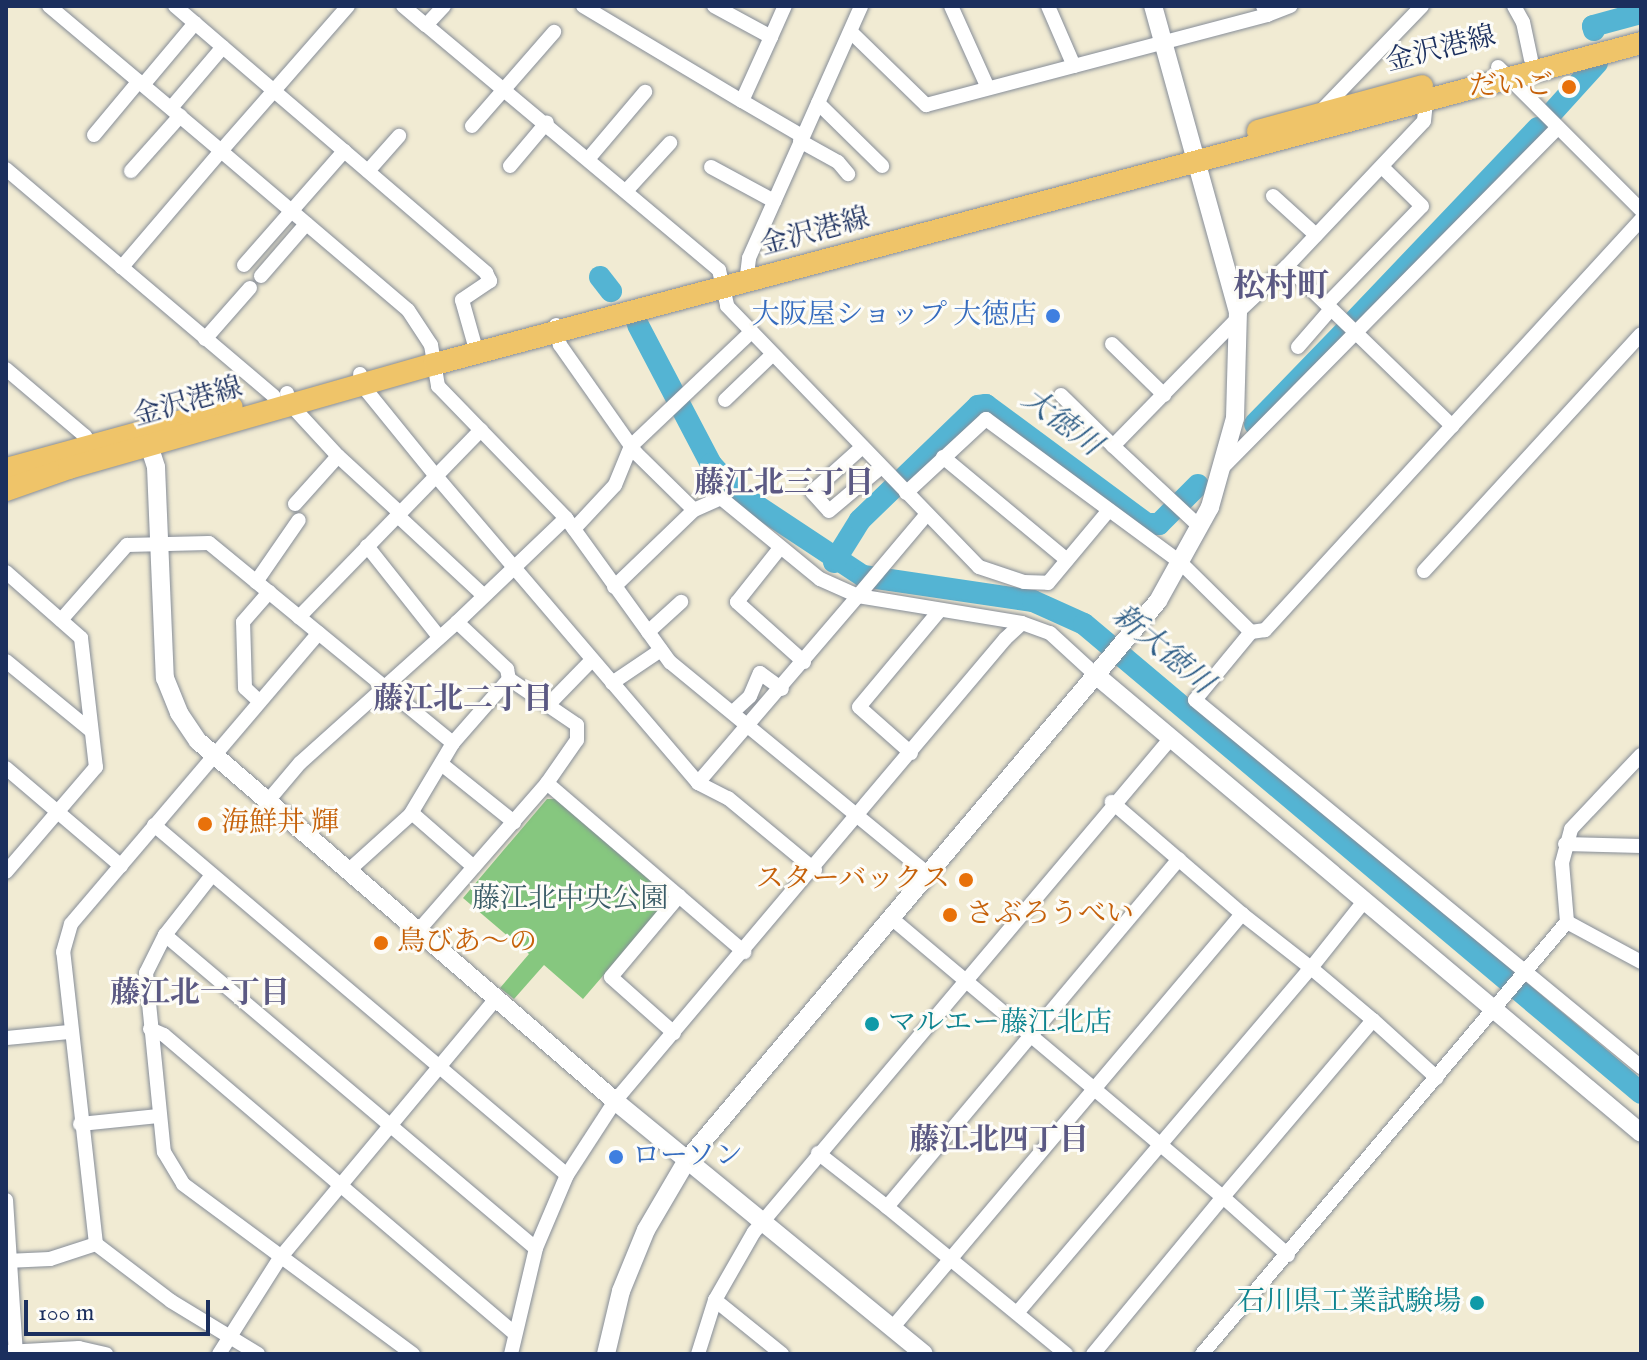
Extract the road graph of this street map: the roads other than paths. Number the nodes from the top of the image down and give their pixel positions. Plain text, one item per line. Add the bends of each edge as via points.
1 (49, 6) edge
2 (175, 6) edge
3 (348, 6) edge
4 (403, 6) edge
5 (444, 6) edge
6 (583, 6) edge
7 (714, 6) edge
8 (785, 6) edge
9 (861, 6) edge
10 (951, 6) edge
11 (1048, 6) edge
12 (1153, 6) edge
13 (1290, 6) edge
14 (1422, 6) edge
15 (1514, 6) edge
16 (1265, 11) edge
17 (195, 23) junction
18 (426, 25) junction
19 (1641, 30) edge
20 (554, 32) dead end
21 (851, 32) junction
22 (771, 37) junction
23 (1164, 43) junction
24 (1641, 43) edge
25 (223, 47) junction
26 (1531, 59) junction
27 (1074, 66) junction
28 (1501, 72) junction
29 (141, 83) junction
30 (505, 86) junction
31 (988, 88) junction
32 (274, 90) junction
33 (645, 92) dead end
34 (1427, 92) junction
35 (742, 101) junction
36 (818, 103) junction
37 (175, 112) junction
38 (1320, 112) junction
39 (547, 122) junction
40 (472, 126) dead end
41 (1556, 129) junction
42 (94, 135) dead end
43 (399, 136) dead end
44 (801, 139) junction
45 (670, 143) dead end
46 (221, 151) junction
47 (344, 151) junction
48 (1197, 157) junction
49 (589, 158) junction
50 (510, 166) dead end
51 (882, 166) dead end
52 (711, 167) dead end
53 (1383, 168) junction
54 (6, 169) edge
55 (131, 171) dead end
56 (368, 171) junction
57 (848, 174) dead end
58 (627, 190) junction
59 (1273, 196) dead end
60 (774, 201) junction
61 (1641, 210) edge
62 (291, 211) junction
63 (1641, 220) edge
64 (306, 224) junction
65 (1316, 235) junction
66 (244, 265) dead end
67 (1287, 266) junction
68 (122, 267) junction
69 (261, 276) dead end
70 (734, 280) junction
71 (250, 288) dead end
72 (1329, 306) junction
73 (1238, 315) junction
74 (556, 327) junction
75 (751, 332) junction
76 (1357, 334) junction
77 (1641, 334) edge
78 (205, 339) junction
79 (1112, 344) dead end
80 (1298, 347) dead end
81 (476, 348) junction
82 (772, 355) junction
83 (434, 359) junction
84 (6, 369) edge
85 (361, 379) junction
86 (1061, 395) dead end
87 (1164, 395) junction
88 (284, 397) junction
89 (725, 400) dead end
90 (1452, 426) junction
91 (481, 430) junction
92 (147, 438) junction
93 (88, 445) junction
94 (631, 446) junction
95 (1113, 446) junction
96 (860, 449) junction
97 (338, 456) junction
98 (943, 457) junction
99 (1224, 466) junction
100 (880, 468) junction
101 (6, 469) edge
102 (436, 476) junction
103 (900, 487) junction
104 (6, 490) edge
105 (295, 504) dead end
106 (694, 510) junction
107 (1109, 510) junction
108 (398, 514) junction
109 (927, 514) junction
110 (299, 520) dead end
111 (570, 524) junction
112 (1200, 527) junction
113 (157, 544) junction
114 (367, 546) junction
115 (780, 548) junction
116 (1067, 560) junction
117 (1181, 563) junction
118 (514, 565) junction
119 (1424, 571) dead end
120 (6, 572) edge
121 (256, 582) junction
122 (614, 587) junction
123 (269, 592) junction
124 (862, 592) junction
125 (483, 595) junction
126 (681, 602) dead end
127 (940, 610) junction
128 (299, 617) junction
129 (61, 620) junction
130 (457, 622) junction
131 (1022, 623) junction
132 (648, 632) junction
133 (1251, 632) junction
134 (319, 633) junction
135 (439, 637) junction
136 (661, 650) junction
137 (6, 661) edge
138 (591, 661) junction
139 (804, 662) junction
140 (1103, 668) junction
141 (509, 679) junction
142 (612, 683) junction
143 (387, 685) junction
144 (782, 689) junction
145 (259, 701) junction
146 (548, 705) junction
147 (733, 712) junction
148 (751, 726) junction
149 (90, 730) junction
150 (1171, 738) junction
151 (453, 743) junction
152 (911, 753) junction
153 (212, 755) junction
154 (1641, 755) edge
155 (444, 766) junction
156 (6, 768) edge
157 (547, 783) junction
158 (698, 783) junction
159 (267, 802) junction
160 (1112, 802) junction
161 (59, 812) junction
162 (412, 813) junction
163 (857, 816) junction
164 (514, 822) junction
165 (154, 825) junction
166 (1565, 844) junction
167 (1641, 846) edge
168 (1179, 859) junction
169 (121, 866) junction
170 (474, 867) junction
171 (815, 870) junction
172 (348, 871) junction
173 (6, 872) edge
174 (927, 873) junction
175 (212, 875) junction
176 (679, 896) junction
177 (1365, 900) junction
178 (1242, 914) junction
179 (890, 917) junction
180 (1567, 922) junction
181 (418, 931) junction
182 (165, 935) junction
183 (744, 952) junction
184 (1641, 962) edge
185 (1311, 968) junction
186 (1522, 978) junction
187 (963, 979) junction
188 (496, 999) junction
189 (1496, 1007) junction
190 (1373, 1020) junction
191 (150, 1029) junction
192 (70, 1032) junction
193 (674, 1033) junction
194 (1029, 1034) junction
195 (6, 1038) edge
196 (440, 1066) junction
197 (1641, 1067) edge
198 (1437, 1078) junction
199 (1095, 1086) junction
200 (615, 1101) junction
201 (159, 1116) junction
202 (80, 1124) junction
203 (390, 1125) junction
204 (1641, 1133) edge
205 (1158, 1143) junction
206 (818, 1153) junction
207 (687, 1160) junction
208 (567, 1175) junction
209 (339, 1186) junction
210 (1223, 1197) junction
211 (6, 1200) edge
212 (887, 1207) junction
213 (763, 1221) junction
214 (96, 1244) junction
215 (536, 1248) junction
216 (1288, 1255) junction
217 (280, 1258) junction
218 (951, 1260) junction
219 (9, 1261) edge
220 (715, 1300) junction
221 (1017, 1313) junction
222 (893, 1327) junction
223 (513, 1332) junction
224 (229, 1336) junction
225 (13, 1353) edge
226 (106, 1354) edge
227 (219, 1354) edge
228 (258, 1354) edge
229 (413, 1354) edge
230 (511, 1354) edge
231 (606, 1354) edge
232 (698, 1354) edge
233 (782, 1354) edge
234 (924, 1354) edge
235 (1066, 1354) edge
236 (1093, 1354) edge
237 (1202, 1354) edge

1 - 29 street
2 - 17 street
3 - 32 street
4 - 18 street
5 - 18 street
6 - 35 street
7 - 22 street
8 - 22 street
9 - 21 street
10 - 31 street
11 - 27 street
12 - 23 street
13 - 16 street
14 - 38 street
15 - 26 street
16 - 23 street
17 - 25 street
17 - 29 street
18 - 30 street
19 - 26 main road, 金沢港線
20 - 30 street
21 - 31 street via 926,105
21 - 36 street
22 - 35 street
23 - 27 street
23 - 48 street
24 - 28 main road, 金沢港線
25 - 32 street
25 - 37 street
26 - 28 main road, 金沢港線
27 - 31 street
28 - 34 main road, 金沢港線
28 - 41 street
29 - 37 street
29 - 42 street
30 - 39 street
30 - 40 street
32 - 46 street
32 - 47 street
33 - 49 street
34 - 38 main road, 金沢港線
34 - 48 main road, 金沢港線
34 - 53 street via 1424,121
35 - 44 street
36 - 44 street
36 - 51 street
37 - 46 street
37 - 55 street
38 - 48 main road, 金沢港線
39 - 49 street
39 - 50 street
41 - 61 street
41 - 76 street
43 - 56 street
44 - 57 street
44 - 60 street
45 - 58 street
46 - 62 street
46 - 68 street
47 - 56 street
47 - 62 street
48 - 70 main road, 金沢港線
48 - 73 street
49 - 58 street
52 - 60 street
53 - 65 street
53 - 72 street via 1422,206
54 - 68 street
56 - 81 street via 486,273 490,281 462,300
58 - 70 street
59 - 65 street
60 - 70 street
62 - 64 street
62 - 66 street
63 - 90 street
64 - 69 street
64 - 83 street via 408,310
65 - 67 street
67 - 72 street
67 - 73 street
68 - 78 street
70 - 74 main road, 金沢港線
70 - 75 street via 727,306
71 - 78 street
72 - 76 street
72 - 80 street
73 - 87 street
73 - 99 street via 1235,418
74 - 81 main road, 金沢港線
74 - 94 street via 560,345
75 - 82 street
75 - 94 street
76 - 90 street
76 - 99 street
77 - 119 street
78 - 88 street
79 - 87 street
81 - 83 main road, 金沢港線
82 - 89 street
82 - 96 street
83 - 85 main road, 金沢港線
83 - 91 street via 438,386
84 - 93 street via 85,436
85 - 88 main road, 金沢港線
85 - 102 street
86 - 95 street
87 - 95 street
88 - 92 main road, 金沢港線
88 - 97 street
90 - 133 street via 1265,630
91 - 102 street
91 - 111 street
92 - 93 main road, 金沢港線
92 - 104 main road, 金沢港線
92 - 113 street via 156,467
93 - 101 main road, 金沢港線
94 - 106 street
94 - 111 street via 615,485
95 - 112 street
96 - 100 street
96 - 100 street via 812,492 829,511
97 - 105 street
97 - 108 street
98 - 103 street
98 - 107 street via 986,419
98 - 116 street
99 - 112 street
100 - 103 street
102 - 108 street
102 - 118 street
103 - 109 street
106 - 115 street via 721,498
106 - 122 street
107 - 116 street
107 - 117 street
108 - 114 street
108 - 125 street
109 - 116 street via 979,567 1024,582 1048,583
109 - 124 street
110 - 121 street
111 - 118 street
111 - 122 street
112 - 117 street
113 - 121 street via 209,543
113 - 129 street via 127,545
113 - 153 street via 165,678 179,713
114 - 128 street
114 - 135 street
115 - 124 street via 820,579
115 - 139 street via 737,602
117 - 133 street
117 - 140 street
118 - 125 street
118 - 138 street
120 - 129 street
121 - 123 street
122 - 132 street
123 - 128 street
123 - 145 street via 243,622 245,688
124 - 127 street
124 - 139 street
125 - 130 street
126 - 132 street
127 - 131 street
127 - 152 street via 859,707
128 - 134 street
129 - 149 street via 81,638
130 - 135 street
130 - 141 street via 507,669
131 - 140 street via 1050,633
131 - 152 street
132 - 136 street
133 - 186 street via 1195,700
134 - 143 street
134 - 145 street
135 - 143 street
136 - 142 street
136 - 147 street
137 - 149 street
138 - 142 street
138 - 146 street
139 - 144 street
140 - 150 street
140 - 174 street
141 - 146 street via 533,700
141 - 151 street
142 - 158 street
143 - 151 street
143 - 159 street via 300,763
144 - 147 street via 760,673 750,696
144 - 148 street
145 - 153 street
146 - 157 street via 577,725 577,740
147 - 148 street
148 - 158 street
148 - 163 street
149 - 161 street via 96,767
150 - 160 street
150 - 177 street
151 - 155 street
152 - 163 street
153 - 159 street
153 - 165 street
154 - 166 street via 1571,829
155 - 162 street
155 - 164 street
156 - 161 street
157 - 164 street
157 - 176 street
158 - 171 street via 728,798
159 - 172 street
160 - 168 street
160 - 187 street
161 - 169 street
161 - 173 street
162 - 170 street
162 - 172 street
163 - 171 street
163 - 174 street
164 - 170 street
165 - 169 street
165 - 175 street
166 - 167 street
166 - 180 street
168 - 178 street
168 - 194 street
169 - 192 street via 71,924 63,952
170 - 181 street
171 - 183 street
172 - 181 street
174 - 179 street
175 - 182 street
175 - 196 street
176 - 183 street
176 - 193 street via 611,977
177 - 185 street
177 - 189 street
178 - 185 street
178 - 199 street
179 - 187 street
179 - 207 street
180 - 184 street
180 - 186 street
181 - 188 street
182 - 191 street via 146,973
182 - 203 street
183 - 193 street
185 - 190 street
185 - 205 street
186 - 189 street
186 - 197 street
187 - 194 street
187 - 206 street
188 - 196 street
188 - 200 street
189 - 198 street
189 - 204 street
190 - 198 street
190 - 210 street
191 - 201 street
191 - 209 street via 164,1035
192 - 195 street
192 - 202 street
193 - 200 street
194 - 199 street
194 - 212 street
196 - 203 street
196 - 208 street
198 - 216 street
199 - 205 street
199 - 218 street
200 - 207 street
200 - 208 street
201 - 202 street
201 - 217 street via 164,1152 183,1184
202 - 214 street
203 - 209 street
203 - 215 street
205 - 210 street
205 - 221 street
206 - 212 street
206 - 213 street
207 - 213 street
207 - 231 street via 646,1230 621,1291
208 - 215 street
209 - 217 street
209 - 223 street
210 - 216 street
210 - 236 street
211 - 219 street
212 - 218 street
213 - 220 street
213 - 222 street
214 - 219 street via 50,1259
214 - 224 street via 107,1257
215 - 223 street
216 - 237 street
217 - 224 street
217 - 229 street
218 - 221 street
218 - 222 street
219 - 225 street
220 - 232 street
220 - 233 street
221 - 235 street
222 - 234 street
223 - 230 street
224 - 227 street
224 - 228 street
225 - 226 street via 79,1348

